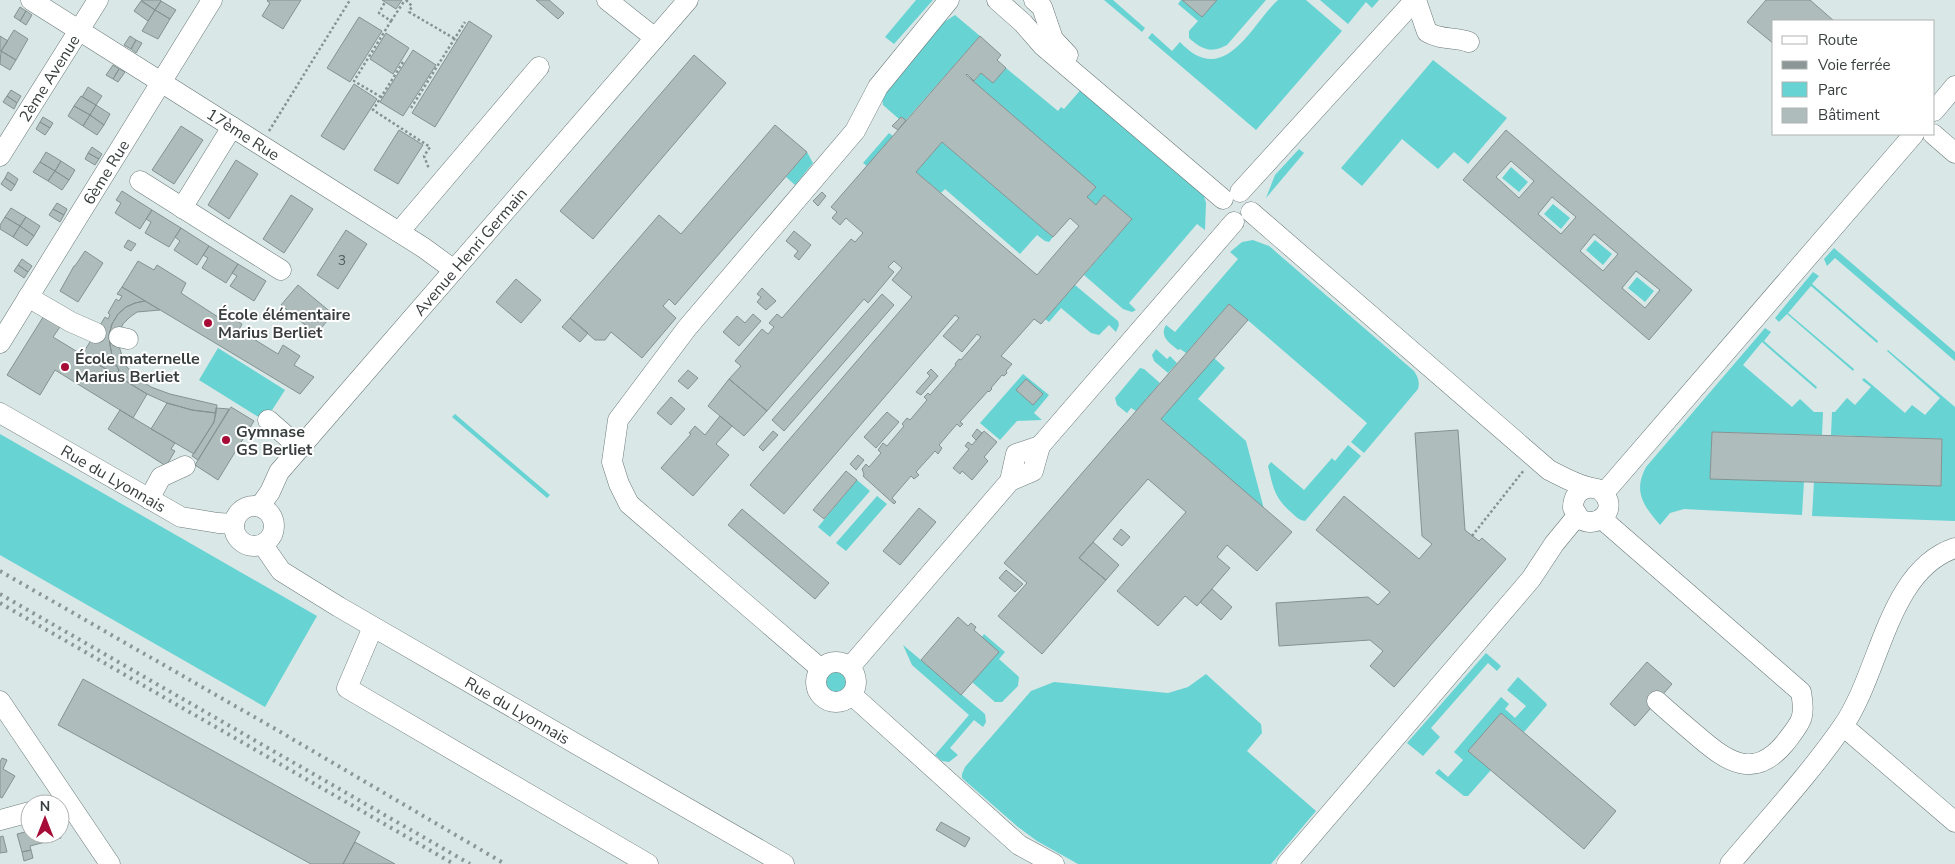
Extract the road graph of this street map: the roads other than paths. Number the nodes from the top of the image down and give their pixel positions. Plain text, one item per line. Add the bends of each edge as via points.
1 (31, 0) edge
2 (98, 0) edge
3 (212, 0) edge
4 (607, 0) edge
5 (688, 0) edge
6 (949, 0) edge
7 (997, 0) edge
8 (1034, 0) edge
9 (1415, 0) edge
10 (79, 30) junction
11 (655, 38) junction
12 (1469, 42) dead end
13 (539, 67) dead end
14 (160, 83) junction
15 (1955, 86) edge
16 (1935, 109) edge
17 (232, 127) junction
18 (1913, 135) edge
19 (1934, 135) edge
20 (1955, 153) edge
21 (0, 156) edge
22 (140, 181) dead end
23 (1231, 195) junction
24 (182, 208) junction
25 (1244, 218) junction
26 (399, 232) junction
27 (281, 270) dead end
28 (454, 270) junction
29 (28, 298) junction
30 (96, 333) dead end
31 (0, 343) edge
32 (0, 413) edge
33 (268, 420) dead end
34 (300, 448) junction
35 (186, 466) dead end
36 (149, 499) junction
37 (260, 506) junction
38 (1589, 506) junction
39 (234, 524) junction
40 (263, 545) junction
41 (1955, 548) edge
42 (373, 627) junction
43 (850, 667) junction
44 (821, 669) junction
45 (852, 695) junction
46 (0, 701) edge
47 (1657, 701) dead end
48 (1843, 726) junction
49 (57, 794) edge
50 (70, 812) edge
51 (20, 815) edge
52 (0, 820) edge
53 (1955, 822) edge
54 (110, 864) edge
55 (648, 864) edge
56 (784, 864) edge
57 (1054, 864) edge
58 (1287, 864) edge
59 (1730, 864) edge

1 - 10 street, 17ème Rue
2 - 10 street, 2ème Avenue
3 - 14 street, 6ème Rue
4 - 11 street
5 - 11 street, Avenue Henri Germain
6 - 44 street via 878,87 855,131 687,328 618,420 612,462 629,504
7 - 23 street via 1023,23 1042,46
8 - 23 street via 1042,7 1053,39 1062,50
9 - 12 street via 1427,32 1435,37
9 - 23 street
10 - 14 street, 17ème Rue
10 - 21 street, 2ème Avenue
11 - 28 street, Avenue Henri Germain
13 - 26 street
14 - 17 street, 17ème Rue
14 - 29 street, 6ème Rue
15 - 16 street
17 - 24 street
17 - 26 street, 17ème Rue
18 - 38 street
19 - 20 street
22 - 24 street
23 - 25 street via 1250,200
23 - 25 street via 1221,209 1225,218
24 - 27 street
25 - 38 street
25 - 38 street via 1550,482
25 - 43 street via 1040,446 1033,470 1010,481
26 - 28 street, 17ème Rue
28 - 34 street, Avenue Henri Germain
29 - 30 street
29 - 31 street, 6ème Rue
32 - 36 street, Rue du Lyonnais
33 - 34 street
34 - 37 street, Avenue Henri Germain via 278,472
35 - 36 street via 161,477
36 - 39 street, Rue du Lyonnais via 181,517
37 - 39 street via 243,509
37 - 40 street via 270,513 275,524 272,536
38 - 47 street via 1802,692 1804,707 1802,722 1776,754 1750,764 1734,762 1718,754
38 - 58 street via 1554,544 1531,579
39 - 40 street via 235,534 242,543 253,547
40 - 42 street, Rue du Lyonnais via 281,571
41 - 48 street via 1932,559 1914,576
42 - 55 street via 347,688
42 - 56 street, Rue du Lyonnais
43 - 44 street via 832,662
43 - 45 street via 856,677 856,690
44 - 45 street via 817,688 824,698 842,702
45 - 57 street via 1019,845
46 - 49 street
48 - 53 street
48 - 59 street
50 - 54 street
51 - 52 street

